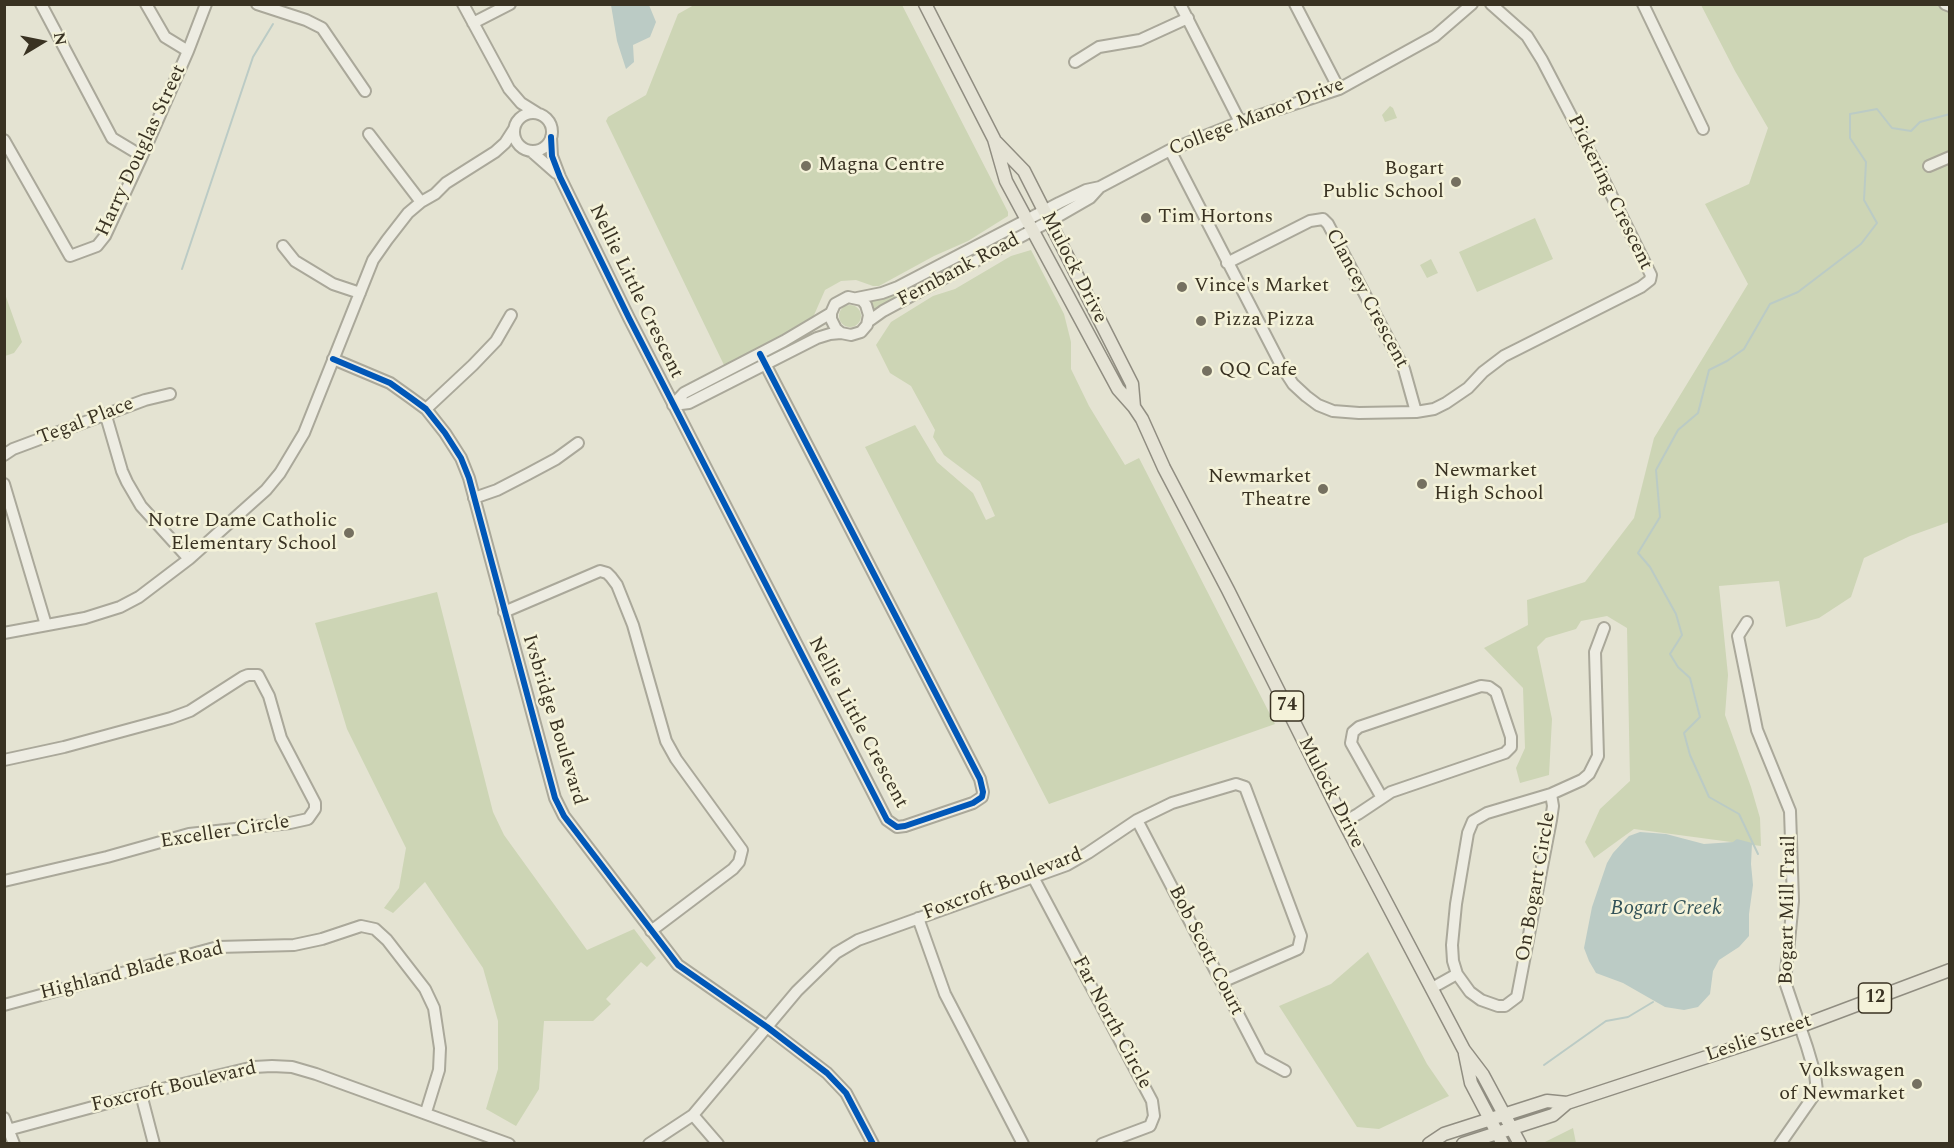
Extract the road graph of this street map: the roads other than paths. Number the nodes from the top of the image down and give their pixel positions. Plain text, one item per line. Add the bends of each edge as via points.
1 (41, 4) edge
2 (146, 4) edge
3 (206, 4) edge
4 (257, 4) edge
5 (463, 4) edge
6 (510, 4) edge
7 (926, 4) edge
8 (1180, 4) edge
9 (1295, 4) edge
10 (1472, 4) edge
11 (1491, 4) edge
12 (1643, 4) edge
13 (1945, 4) edge
14 (1950, 6) edge
15 (1188, 18) junction
16 (473, 24) junction
17 (188, 51) junction
18 (1074, 62) dead end
19 (509, 89) junction
20 (1339, 89) junction
21 (365, 91) dead end
22 (537, 113) junction
23 (1240, 122) junction
24 (514, 127) junction
25 (1703, 129) dead end
26 (369, 134) dead end
27 (551, 137) junction
28 (994, 139) junction
29 (4, 140) edge
30 (528, 150) junction
31 (1170, 150) junction
32 (495, 152) junction
33 (142, 156) junction
34 (1950, 157) edge
35 (1929, 166) dead end
36 (560, 177) junction
37 (421, 202) junction
38 (1047, 216) junction
39 (1030, 225) junction
40 (283, 246) dead end
41 (1227, 263) junction
42 (360, 293) junction
43 (856, 298) junction
44 (831, 313) junction
45 (511, 315) dead end
46 (868, 321) junction
47 (841, 333) junction
48 (760, 354) junction
49 (333, 359) junction
50 (765, 364) junction
51 (170, 394) dead end
52 (673, 405) junction
53 (1134, 407) junction
54 (426, 409) junction
55 (1416, 411) junction
56 (106, 416) junction
57 (578, 443) dead end
58 (4, 455) edge
59 (4, 484) edge
60 (474, 498) junction
61 (189, 559) junction
62 (504, 612) junction
63 (1748, 622) dead end
64 (46, 625) junction
65 (1604, 628) dead end
66 (4, 633) edge
67 (4, 760) edge
68 (1551, 794) junction
69 (1382, 798) junction
70 (1137, 820) junction
71 (1344, 822) junction
72 (1033, 877) junction
73 (4, 881) edge
74 (918, 918) junction
75 (651, 931) junction
76 (1950, 970) edge
77 (1457, 974) junction
78 (1222, 982) junction
79 (1432, 988) junction
80 (4, 1005) edge
81 (1801, 1026) junction
82 (767, 1027) junction
83 (1464, 1050) junction
84 (1285, 1071) dead end
85 (141, 1094) junction
86 (1567, 1102) junction
87 (426, 1112) junction
88 (693, 1115) junction
89 (1504, 1115) junction
90 (4, 1118) edge
91 (1490, 1120) junction
92 (1512, 1128) junction
93 (7, 1130) edge
94 (1500, 1138) edge
95 (14, 1143) edge
96 (154, 1143) edge
97 (509, 1143) edge
98 (649, 1143) edge
99 (718, 1143) edge
100 (873, 1143) edge
101 (1023, 1143) edge
102 (1102, 1143) edge
103 (1429, 1143) edge
104 (1463, 1143) edge
105 (1520, 1143) edge
106 (1780, 1143) edge

1 - 33 street via 112,138
2 - 17 street via 165,37
3 - 17 street, Harry Douglas Street
4 - 21 street via 322,28
5 - 16 street
6 - 16 street
7 - 28 main road, Mulock Drive / 74
8 - 15 street
9 - 20 street
10 - 20 street, College Manor Drive via 1435,36
11 - 55 street, Pickering Crescent via 1527,36 1542,60 1651,275 1641,287 1504,356 1446,403
12 - 25 street
13 - 14 street
15 - 18 street via 1140,40 1099,47
15 - 23 street
16 - 19 street
17 - 33 street, Harry Douglas Street
19 - 22 street
19 - 24 street via 515,108
20 - 23 street, College Manor Drive
22 - 24 street via 524,115
22 - 27 street via 550,123
23 - 31 street, College Manor Drive
24 - 30 street via 516,142
24 - 32 street
26 - 37 street
27 - 30 street via 545,147
27 - 36 street, Nellie Little Crescent via 552,156
28 - 38 main road, Mulock Drive / 74 via 1024,171
28 - 39 main road, Mulock Drive / 74 via 1006,181
29 - 33 street, Harry Douglas Street via 70,256 97,246 105,236
30 - 32 street
30 - 36 street, Nellie Little Crescent
31 - 38 street, College Manor Drive via 1100,187 1090,198
31 - 41 street, Pickering Crescent
32 - 37 street
34 - 35 street
36 - 52 street, Nellie Little Crescent
37 - 42 street via 396,227 373,260
38 - 39 street, Fernbank Road
38 - 53 main road, Mulock Drive / 74 via 1132,384
39 - 43 street, Fernbank Road via 882,293
39 - 46 street, Fernbank Road
39 - 53 main road, Mulock Drive / 74 via 1118,389
40 - 42 street via 294,261 333,284
41 - 55 street, Pickering Crescent via 1282,367 1306,396 1333,411
41 - 55 street, Clancey Crescent via 1310,221 1323,219 1404,369
42 - 49 street
43 - 44 street via 839,300
43 - 46 street via 866,304
44 - 47 street via 833,324
44 - 48 street
45 - 54 street via 496,341
46 - 47 street via 856,334
47 - 50 street via 818,338
48 - 50 street, Nellie Little Crescent
48 - 52 street via 684,393
49 - 54 street, Ivsbridge Boulevard via 390,383
49 - 61 street via 304,433 280,473
50 - 52 street via 689,403
50 - 52 street, Nellie Little Crescent via 980,779 982,797 973,803 905,826 897,827 887,820
51 - 56 street, Tegal Place
53 - 71 main road, Mulock Drive / 74
54 - 60 street, Ivsbridge Boulevard via 461,458
56 - 58 street, Tegal Place
56 - 61 street via 127,482 141,506
57 - 60 street via 528,474
59 - 64 street
60 - 62 street, Ivsbridge Boulevard
61 - 64 street via 120,607
62 - 75 street, Ivsbridge Boulevard via 555,798 581,840
62 - 75 street via 600,571 607,573 617,585 633,625 666,741 742,850 733,869
63 - 81 street, Bogart Mill Trail via 1738,636 1757,730 1790,811 1793,901 1785,982
64 - 66 street
65 - 68 street via 1595,652 1598,756 1582,780
67 - 73 street, Exceller Circle via 171,718 190,711 243,677 258,675 269,696 281,738 315,809 308,819 189,834
68 - 77 street, On Bogart Circle via 1497,809 1473,822 1456,904 1452,945
68 - 77 street, On Bogart Circle via 1551,820 1517,997 1505,1006 1491,1004 1470,992
69 - 69 street via 1505,753 1511,747 1511,737 1496,692 1481,686 1353,732 1351,743
69 - 71 street
70 - 72 street, Foxcroft Boulevard via 1080,858
70 - 78 street, Bob Scott Court
70 - 78 street, Foxcroft Boulevard via 1172,803 1236,784 1245,787 1301,936 1298,949
71 - 79 main road, Mulock Drive / 74
72 - 74 street, Foxcroft Boulevard
72 - 102 street, Far North Circle via 1152,1101 1154,1116 1150,1126
74 - 82 street, Foxcroft Boulevard via 858,940 836,953
74 - 101 street via 945,994
75 - 82 street, Ivsbridge Boulevard via 678,965
76 - 81 main road, Leslie Street / 12
77 - 79 street
78 - 84 street, Bob Scott Court via 1261,1058
79 - 83 main road, Mulock Drive / 74
80 - 87 street, Highland Blade Road via 218,948 294,945 361,926 375,929 425,989 434,1008 439,1070
81 - 86 main road, Leslie Street / 12
81 - 106 street, Bogart Mill Trail via 1817,1091
82 - 88 street, Foxcroft Boulevard
82 - 100 street, Ivsbridge Boulevard via 827,1073 846,1093
83 - 89 main road, Mulock Drive / 74 via 1483,1075
83 - 91 main road, Mulock Drive / 74 via 1471,1083
85 - 87 street, Foxcroft Boulevard via 272,1066 316,1074
85 - 93 street, Foxcroft Boulevard
85 - 96 street
86 - 89 main road, Leslie Street / 12 via 1547,1101
86 - 92 main road, Leslie Street / 12 via 1553,1115
87 - 97 street, Foxcroft Boulevard
88 - 98 street, Foxcroft Boulevard
88 - 99 street
89 - 91 main road, Leslie Street / 12
89 - 92 main road, Mulock Drive / 74
90 - 93 street
91 - 94 main road, Mulock Drive / 74
91 - 103 main road, Leslie Street / 12 via 1444,1134
92 - 94 main road, Leslie Street / 12
92 - 105 main road, Mulock Drive / 74
93 - 95 street
94 - 104 main road, Leslie Street / 12

